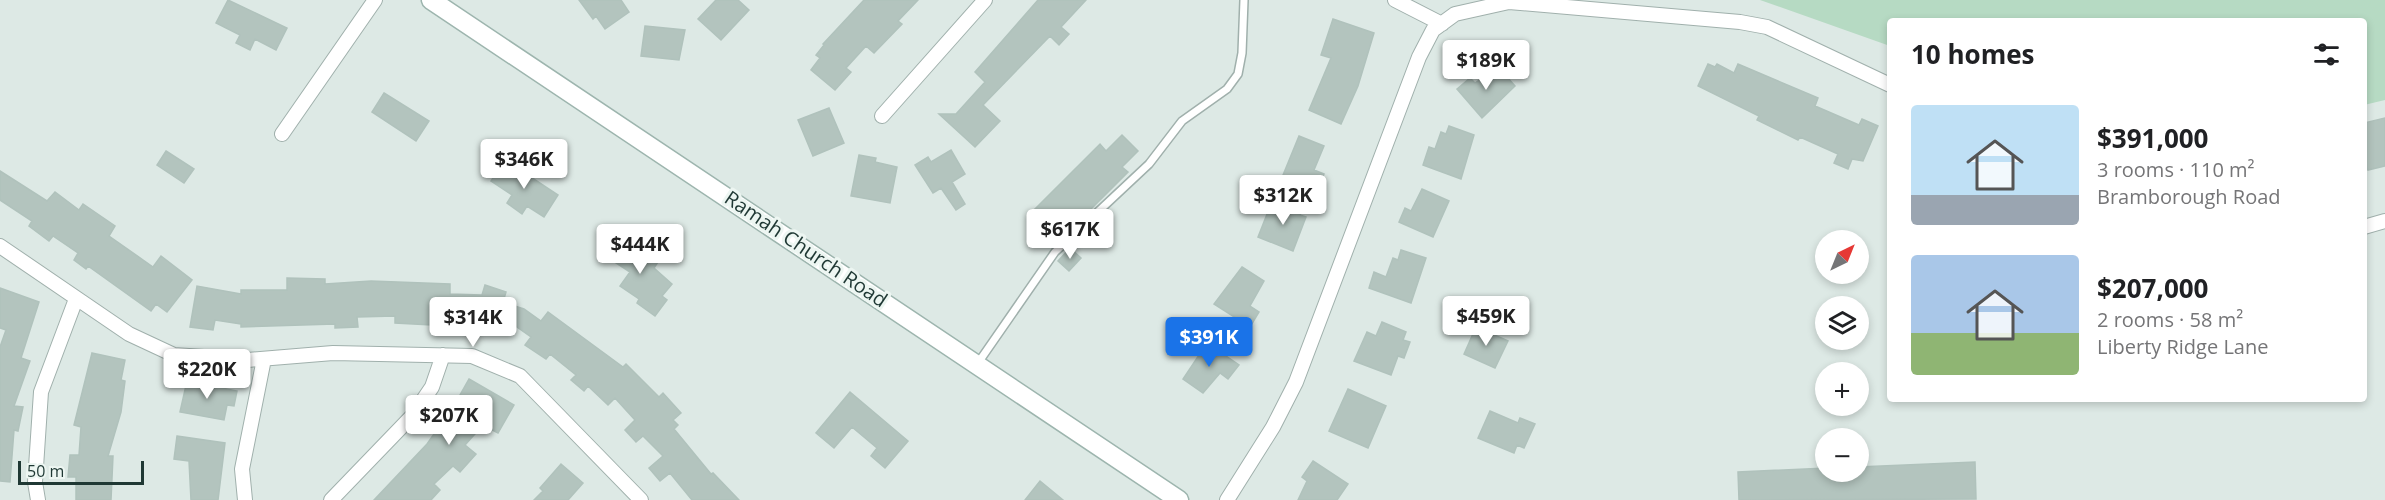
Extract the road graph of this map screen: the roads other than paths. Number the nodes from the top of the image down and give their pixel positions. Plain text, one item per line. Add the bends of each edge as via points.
1 (375, 0) edge
2 (431, 0) edge
3 (985, 0) edge
4 (1244, 0) edge
5 (1395, 0) edge
6 (1442, 24) junction
7 (1887, 84) edge
8 (882, 116) dead end
9 (282, 134) dead end
10 (2385, 221) edge
11 (2367, 226) edge
12 (0, 246) edge
13 (76, 299) junction
14 (443, 355) junction
15 (264, 359) junction
16 (977, 365) junction
17 (38, 500) edge
18 (244, 500) edge
19 (331, 500) edge
20 (640, 500) edge
21 (1179, 500) edge
22 (1227, 500) edge

1 - 9 street
2 - 16 main road, Ramah Church Road
3 - 8 street
4 - 16 lane via 1238,74 1227,88 1182,121 1149,164 1055,252
5 - 6 street
6 - 7 street via 1455,14 1509,2 1740,22 1767,27
6 - 22 street via 1433,30 1419,57 1296,382
10 - 11 street
12 - 13 street
13 - 15 street via 129,334 174,355
13 - 17 street via 41,392 35,482
14 - 15 street via 333,352
14 - 19 street via 432,387 412,414
14 - 20 street via 472,356 520,376
15 - 18 street via 242,469
16 - 21 main road, Ramah Church Road

